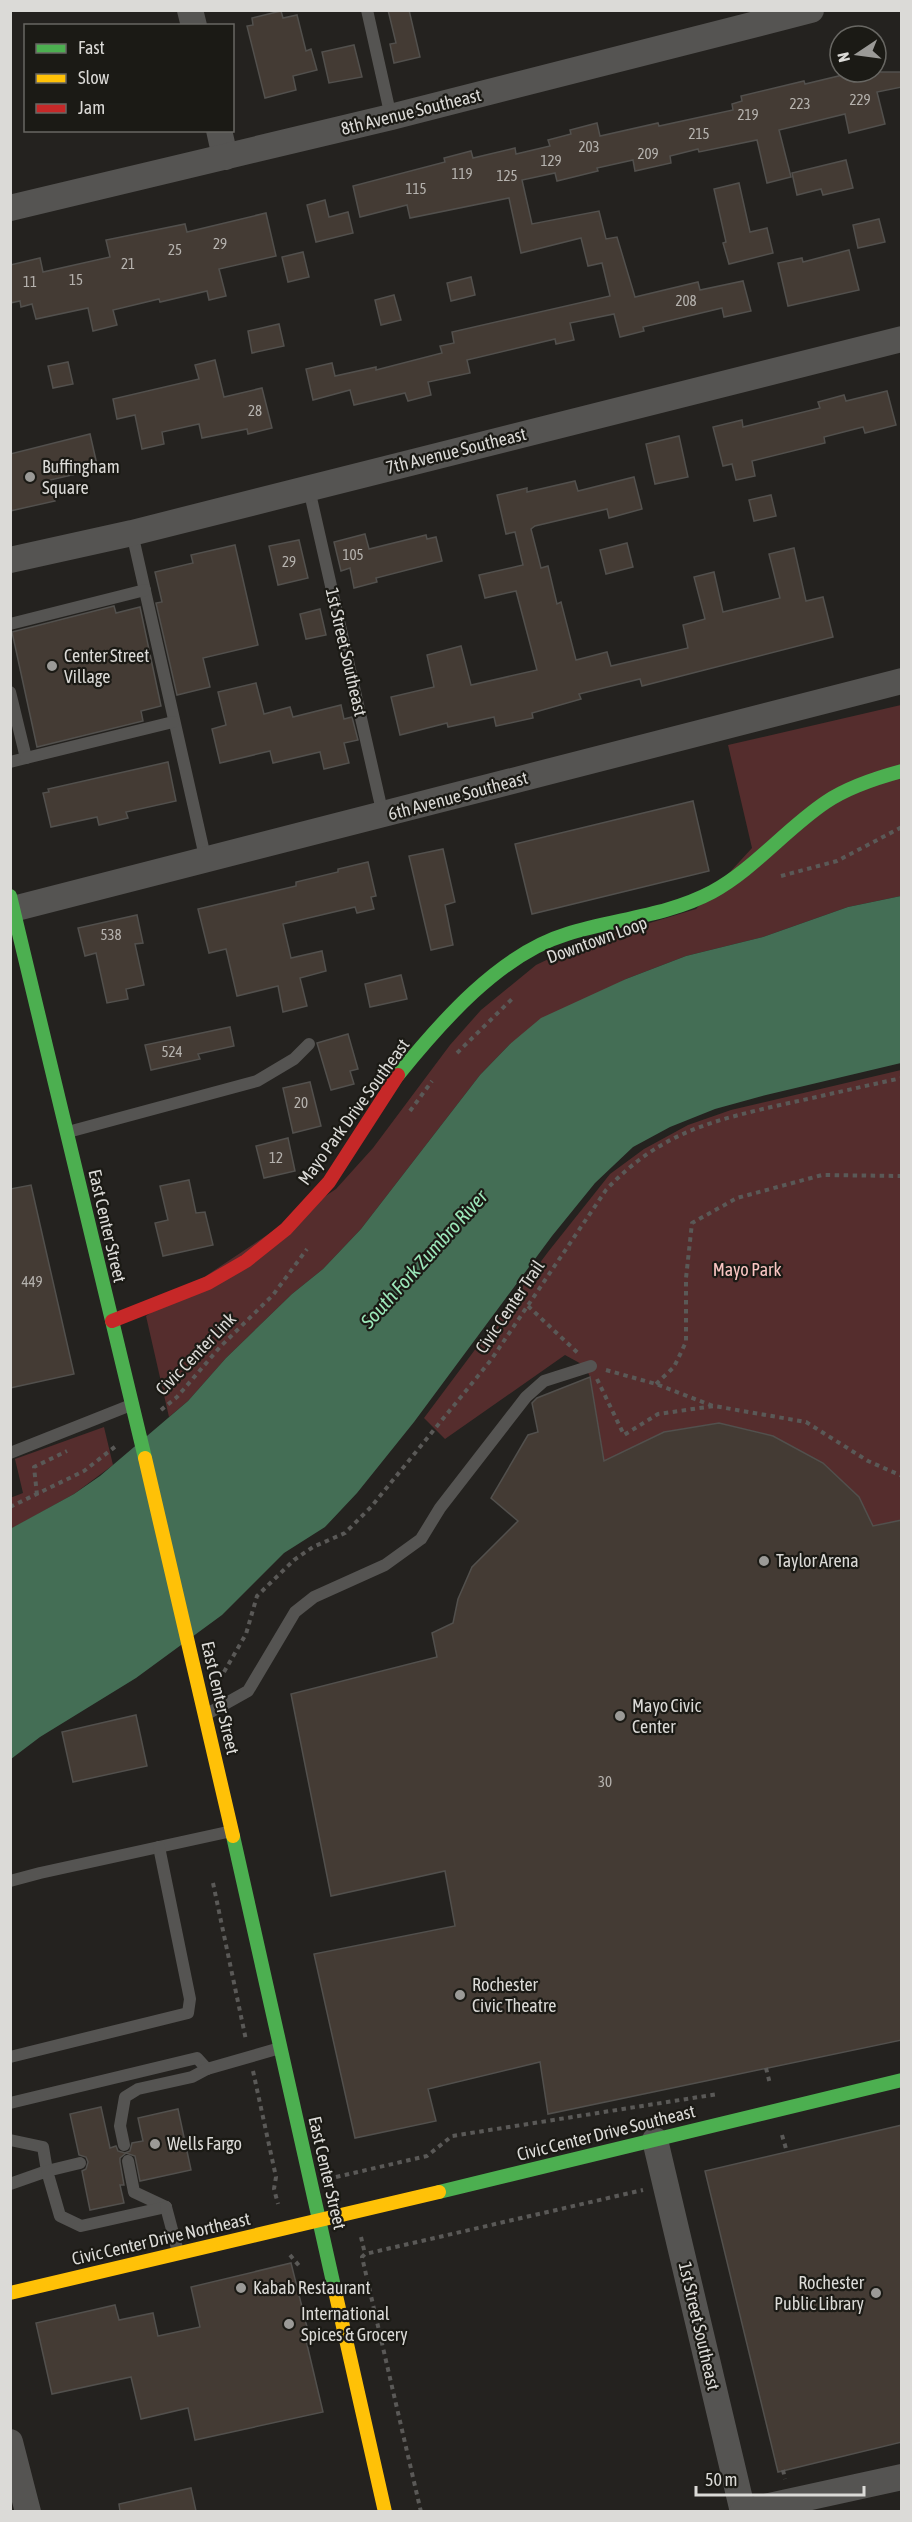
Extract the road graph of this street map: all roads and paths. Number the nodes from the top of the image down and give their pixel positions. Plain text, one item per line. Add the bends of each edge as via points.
1 (367, 10) edge
2 (811, 10) edge
3 (391, 117) junction
4 (219, 132) edge
5 (225, 157) junction
6 (10, 208) edge
7 (902, 339) edge
8 (309, 489) junction
9 (132, 533) junction
10 (10, 560) edge
11 (145, 590) junction
12 (10, 624) edge
13 (902, 681) edge
14 (10, 692) edge
15 (173, 722) junction
16 (26, 758) junction
17 (10, 762) edge
18 (902, 771) edge
19 (383, 816) junction
20 (902, 827) edge
21 (206, 861) junction
22 (776, 878) dead end
23 (12, 902) edge
24 (516, 995) dead end
25 (309, 1044) dead end
26 (456, 1054) dead end
27 (434, 1078) dead end
28 (902, 1078) edge
29 (407, 1116) dead end
30 (66, 1132) junction
31 (902, 1176) edge
32 (312, 1242) dead end
33 (528, 1306) junction
34 (111, 1321) junction
35 (591, 1366) junction
36 (656, 1384) junction
37 (132, 1405) junction
38 (714, 1406) junction
39 (158, 1412) dead end
40 (121, 1442) dead end
41 (77, 1446) dead end
42 (10, 1453) edge
43 (902, 1476) edge
44 (37, 1495) junction
45 (10, 1507) edge
46 (225, 1672) dead end
47 (206, 1714) junction
48 (232, 1831) junction
49 (203, 1838) junction
50 (159, 1847) junction
51 (10, 1881) edge
52 (281, 2047) junction
53 (250, 2056) junction
54 (10, 2057) edge
55 (207, 2070) junction
56 (902, 2080) edge
57 (772, 2085) dead end
58 (761, 2088) dead end
59 (726, 2093) dead end
60 (10, 2103) edge
61 (10, 2140) edge
62 (656, 2140) junction
63 (124, 2145) dead end
64 (128, 2161) dead end
65 (80, 2163) dead end
66 (47, 2171) junction
67 (346, 2175) dead end
68 (10, 2184) edge
69 (274, 2189) dead end
70 (635, 2192) dead end
71 (166, 2207) junction
72 (320, 2221) junction
73 (178, 2254) junction
74 (10, 2293) edge
75 (11, 2447) edge
76 (902, 2477) edge
77 (28, 2511) edge
78 (386, 2511) edge
79 (421, 2511) edge
80 (743, 2511) edge

1 - 3 lane
2 - 3 street, 8th Avenue Southeast
3 - 5 street, 8th Avenue Southeast
4 - 5 street
5 - 6 street, 8th Avenue Southeast
7 - 8 street, 7th Avenue Southeast
8 - 9 street, 7th Avenue Southeast
8 - 19 lane, 1st Street Southeast
9 - 10 street, 7th Avenue Southeast
9 - 11 lane
11 - 12 lane
11 - 15 lane
13 - 19 street, 6th Avenue Southeast
14 - 16 lane
15 - 16 lane
15 - 21 lane
16 - 17 lane
18 - 34 street, Mayo Park Drive Southeast via 873,779 827,801 712,892 670,908 566,934 530,950 488,980 447,1019 399,1074 330,1182 286,1229 208,1283
19 - 21 street, 6th Avenue Southeast
20 - 22 path via 837,861
21 - 23 street, 6th Avenue Southeast
23 - 30 street, East Center Street
24 - 26 path
25 - 30 lane via 294,1059 257,1081
27 - 29 path
28 - 33 path, Civic Center Trail via 722,1119 650,1151 627,1167 606,1190
30 - 34 street, East Center Street
31 - 36 path via 822,1175 737,1198 692,1222 686,1278 686,1342 674,1367
32 - 39 path, Civic Center Link via 273,1295 177,1397
33 - 35 path
33 - 46 path, Civic Center Trail via 491,1360 371,1507 345,1533 294,1560 257,1596 246,1634
34 - 37 street, East Center Street
35 - 36 path
35 - 38 path via 624,1435 658,1414
35 - 47 lane via 544,1381 526,1397 440,1508 422,1539 385,1565 315,1597 295,1612 248,1691
36 - 38 path
37 - 42 lane
37 - 47 street, East Center Street
38 - 43 path via 806,1422 868,1461
40 - 44 path via 84,1471
41 - 44 path via 34,1467
44 - 45 path
47 - 48 street, East Center Street
48 - 49 lane
48 - 52 street, East Center Street
49 - 50 lane
49 - 53 path
50 - 51 lane
50 - 54 lane via 190,1999 188,2013
52 - 53 lane
52 - 72 street, East Center Street
53 - 55 lane
53 - 69 path via 276,2177
55 - 60 lane via 197,2058
55 - 63 lane via 138,2089 125,2097 120,2126
56 - 62 street, Civic Center Drive Southeast
57 - 58 path
59 - 67 path via 452,2136 427,2156
61 - 66 lane via 43,2146
62 - 72 street, Civic Center Drive Southeast
62 - 80 street, 1st Street Southeast
64 - 71 lane via 134,2192
65 - 66 lane
66 - 68 lane
66 - 71 lane via 60,2216 81,2226
70 - 79 path via 365,2253 362,2257
71 - 73 lane
72 - 73 street, Civic Center Drive Northeast
72 - 78 street, East Center Street
73 - 74 street, Civic Center Drive Northeast
75 - 77 street
76 - 80 street

